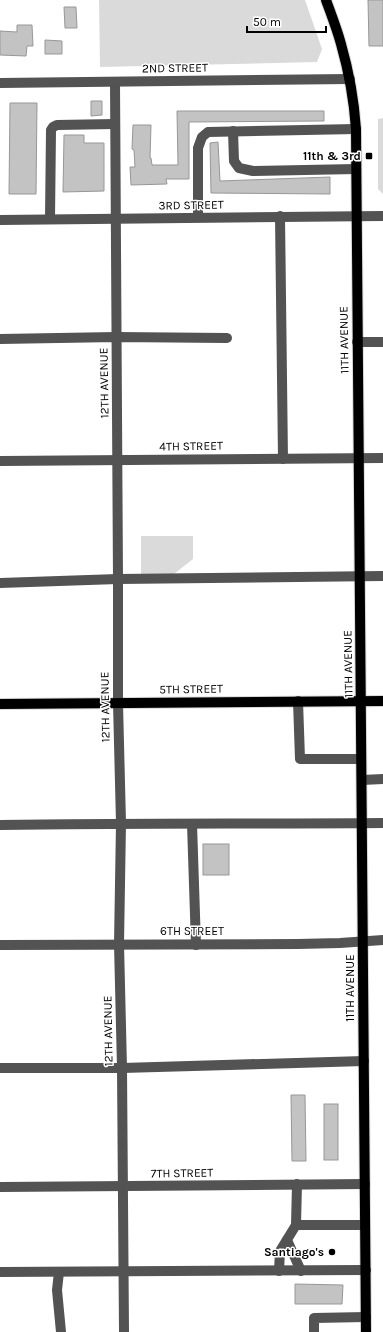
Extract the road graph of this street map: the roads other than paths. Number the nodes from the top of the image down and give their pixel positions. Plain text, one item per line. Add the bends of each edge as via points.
1 (326, 0) edge
2 (350, 79) junction
3 (115, 82) junction
4 (0, 83) edge
5 (115, 124) junction
6 (356, 129) junction
7 (233, 131) junction
8 (356, 169) junction
9 (280, 216) junction
10 (356, 216) junction
11 (383, 216) edge
12 (198, 217) junction
13 (50, 219) junction
14 (115, 219) junction
15 (0, 220) edge
16 (116, 337) junction
17 (226, 338) dead end
18 (0, 339) edge
19 (357, 342) junction
20 (383, 342) edge
21 (282, 458) junction
22 (358, 458) junction
23 (383, 458) edge
24 (117, 460) junction
25 (0, 461) edge
26 (360, 576) junction
27 (383, 576) edge
28 (118, 579) junction
29 (0, 583) edge
30 (298, 701) junction
31 (361, 701) junction
32 (383, 701) edge
33 (118, 703) junction
34 (0, 704) edge
35 (362, 759) junction
36 (383, 779) edge
37 (362, 780) junction
38 (121, 823) junction
39 (362, 823) junction
40 (383, 823) edge
41 (192, 824) junction
42 (0, 825) edge
43 (383, 940) edge
44 (363, 941) junction
45 (119, 944) junction
46 (0, 945) edge
47 (196, 945) junction
48 (364, 1061) junction
49 (0, 1068) edge
50 (122, 1068) junction
51 (297, 1184) junction
52 (365, 1184) junction
53 (123, 1186) junction
54 (0, 1188) edge
55 (296, 1225) junction
56 (365, 1225) junction
57 (287, 1240) junction
58 (366, 1270) junction
59 (124, 1271) junction
60 (301, 1271) junction
61 (0, 1272) edge
62 (59, 1272) junction
63 (279, 1272) junction
64 (366, 1317) junction
65 (60, 1332) edge
66 (124, 1332) edge
67 (314, 1332) edge
68 (366, 1332) edge

1 - 2 main road, 11TH AVENUE via 341,42
2 - 3 street, 2ND STREET
2 - 6 main road, 11TH AVENUE
3 - 4 street, 2ND STREET
3 - 5 street, 12TH AVENUE
5 - 13 street via 53,127
5 - 14 street, 12TH AVENUE
6 - 7 street
6 - 8 main road, 11TH AVENUE
7 - 8 street via 234,161 239,168 253,171
7 - 12 street via 208,132 202,137 198,148
8 - 10 main road, 11TH AVENUE
9 - 10 street, 3RD STREET
9 - 12 street, 3RD STREET
9 - 21 street
10 - 11 street, 3RD STREET
10 - 19 main road, 11TH AVENUE
12 - 14 street, 3RD STREET
13 - 14 street, 3RD STREET
13 - 15 street, 3RD STREET
14 - 16 street, 12TH AVENUE
16 - 17 street
16 - 18 street
16 - 24 street, 12TH AVENUE
19 - 20 street
19 - 22 main road, 11TH AVENUE
21 - 22 street, 4TH STREET
21 - 24 street, 4TH STREET
22 - 23 street, 4TH STREET
22 - 26 main road, 11TH AVENUE
24 - 25 street, 4TH STREET
24 - 28 street, 12TH AVENUE
26 - 27 street
26 - 28 street
26 - 31 main road, 11TH AVENUE
28 - 29 street
28 - 33 street, 12TH AVENUE
30 - 31 main road, 5TH STREET
30 - 33 main road, 5TH STREET
30 - 35 street via 300,759
31 - 32 main road, 5TH STREET
31 - 35 main road, 11TH AVENUE
33 - 34 main road, 5TH STREET
33 - 38 street, 12TH AVENUE
35 - 37 main road, 11TH AVENUE
36 - 37 street
37 - 39 main road, 11TH AVENUE
38 - 41 street
38 - 42 street
38 - 45 street, 12TH AVENUE
39 - 40 street
39 - 41 street
39 - 44 main road, 11TH AVENUE
41 - 47 street
43 - 44 street, 6TH STREET
44 - 47 street, 6TH STREET via 328,944
44 - 48 main road, 11TH AVENUE
45 - 46 street, 6TH STREET
45 - 47 street, 6TH STREET
45 - 50 street, 12TH AVENUE
48 - 50 street
48 - 52 main road, 11TH AVENUE
49 - 50 street
50 - 53 street, 12TH AVENUE
51 - 52 street, 7TH STREET
51 - 53 street, 7TH STREET
51 - 55 street
52 - 56 main road, 11TH AVENUE
53 - 54 street, 7TH STREET
53 - 59 street, 12TH AVENUE
55 - 56 street
55 - 57 street
56 - 58 main road, 11TH AVENUE
57 - 60 street
57 - 63 street via 280,1251
58 - 60 street
58 - 64 main road, 11TH AVENUE
59 - 62 street
59 - 63 street
59 - 66 street, 12TH AVENUE
60 - 63 street
61 - 62 street
62 - 65 street via 57,1290
64 - 67 street via 314,1318
64 - 68 main road, 11TH AVENUE

